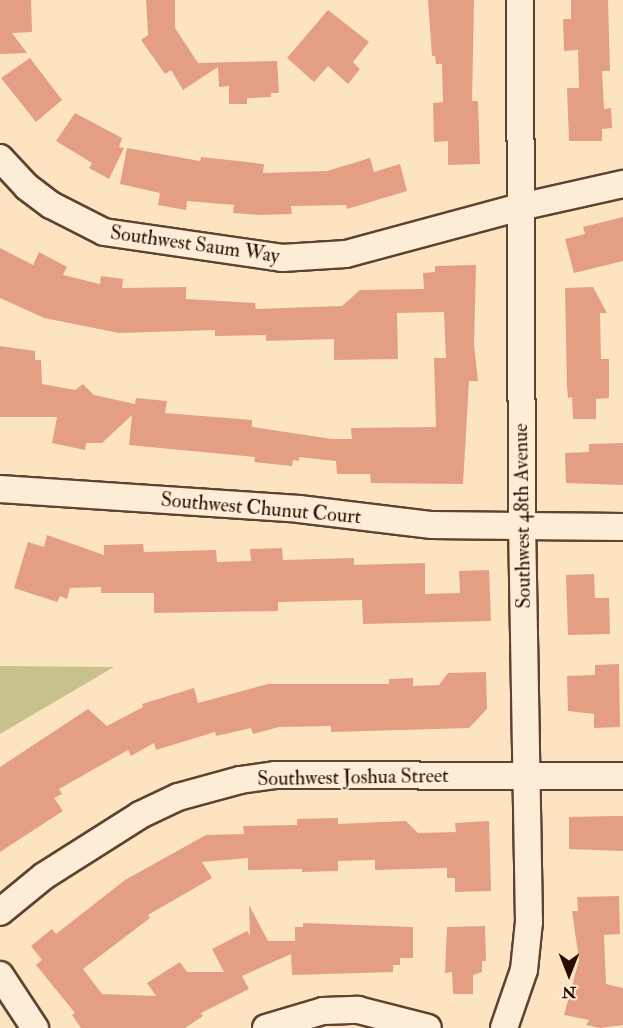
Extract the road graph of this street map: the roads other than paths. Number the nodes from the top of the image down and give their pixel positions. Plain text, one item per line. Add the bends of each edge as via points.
1 (520, 0) edge
2 (0, 158) edge
3 (623, 184) edge
4 (520, 207) junction
5 (0, 489) edge
6 (623, 527) edge
7 (522, 528) junction
8 (527, 776) junction
9 (623, 776) edge
10 (0, 912) edge
11 (0, 975) edge
12 (34, 1028) edge
13 (266, 1028) edge
14 (428, 1028) edge
15 (504, 1028) edge

1 - 4 street, Southwest 48th Avenue
2 - 4 street, Southwest Saum Way via 27,187 51,205 104,232 243,255 346,255
3 - 4 street, Southwest Saum Way
4 - 7 street, Southwest 48th Avenue
5 - 7 street, Southwest Chunut Court via 298,509 432,525
6 - 7 street, Southwest Chunut Court
7 - 8 street, Southwest 48th Avenue
8 - 9 street, Southwest Joshua Street
8 - 10 street, Southwest Joshua Street via 275,775 178,796 140,815 44,876
8 - 15 street, Southwest 48th Avenue via 527,951
11 - 12 street
13 - 14 street via 323,1011 358,1010

